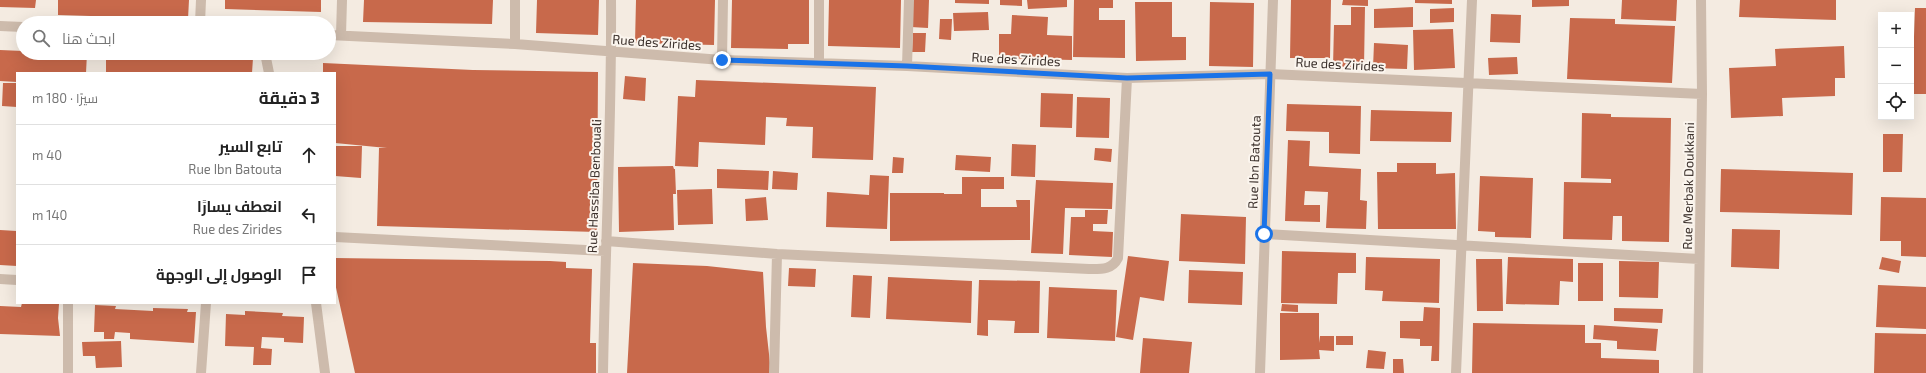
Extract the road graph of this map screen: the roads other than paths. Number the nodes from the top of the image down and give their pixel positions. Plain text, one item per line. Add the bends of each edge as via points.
1 (201, 0) edge
2 (342, 0) edge
3 (515, 0) edge
4 (611, 0) edge
5 (723, 0) edge
6 (819, 0) edge
7 (909, 0) edge
8 (1273, 0) edge
9 (1472, 0) edge
10 (1701, 0) edge
11 (200, 16) edge
12 (0, 26) edge
13 (16, 27) edge
14 (336, 35) edge
15 (341, 35) junction
16 (515, 44) junction
17 (612, 52) junction
18 (266, 60) edge
19 (722, 60) junction
20 (819, 63) junction
21 (907, 66) junction
22 (269, 72) edge
23 (1270, 74) junction
24 (1127, 78) junction
25 (1469, 84) junction
26 (1702, 94) junction
27 (1264, 234) junction
28 (336, 236) edge
29 (1462, 245) junction
30 (605, 246) junction
31 (777, 254) junction
32 (1699, 259) junction
33 (0, 279) edge
34 (16, 280) edge
35 (68, 304) edge
36 (206, 304) edge
37 (316, 304) edge
38 (68, 373) edge
39 (201, 373) edge
40 (324, 373) edge
41 (603, 373) edge
42 (774, 373) edge
43 (1260, 373) edge
44 (1456, 373) edge
45 (1698, 373) edge

1 - 11 street
2 - 15 street
3 - 16 street
4 - 17 street, Rue Hassiba Benbouali
5 - 19 street
6 - 20 street
7 - 21 street
8 - 23 street, Rue Ibn Batouta
9 - 25 street
10 - 26 street, Rue Merbak Doukkani
12 - 13 street
14 - 15 street, Rue des Zirides
15 - 16 street, Rue des Zirides
16 - 17 street, Rue des Zirides
17 - 19 street, Rue des Zirides
17 - 30 street, Rue Hassiba Benbouali
18 - 22 street
19 - 20 street, Rue des Zirides
20 - 21 street, Rue des Zirides
21 - 24 street, Rue des Zirides
23 - 24 street, Rue des Zirides
23 - 25 street, Rue des Zirides
23 - 27 street, Rue Ibn Batouta
24 - 31 street via 1118,258 1115,265 1089,270
25 - 26 street, Rue des Zirides
25 - 29 street
26 - 32 street, Rue Merbak Doukkani
27 - 29 street
27 - 43 street, Rue Ibn Batouta
28 - 30 street
29 - 32 street
29 - 44 street
30 - 31 street
30 - 41 street, Rue Hassiba Benbouali
31 - 42 street
32 - 45 street, Rue Merbak Doukkani
33 - 34 street
35 - 38 street
36 - 39 street
37 - 40 street

